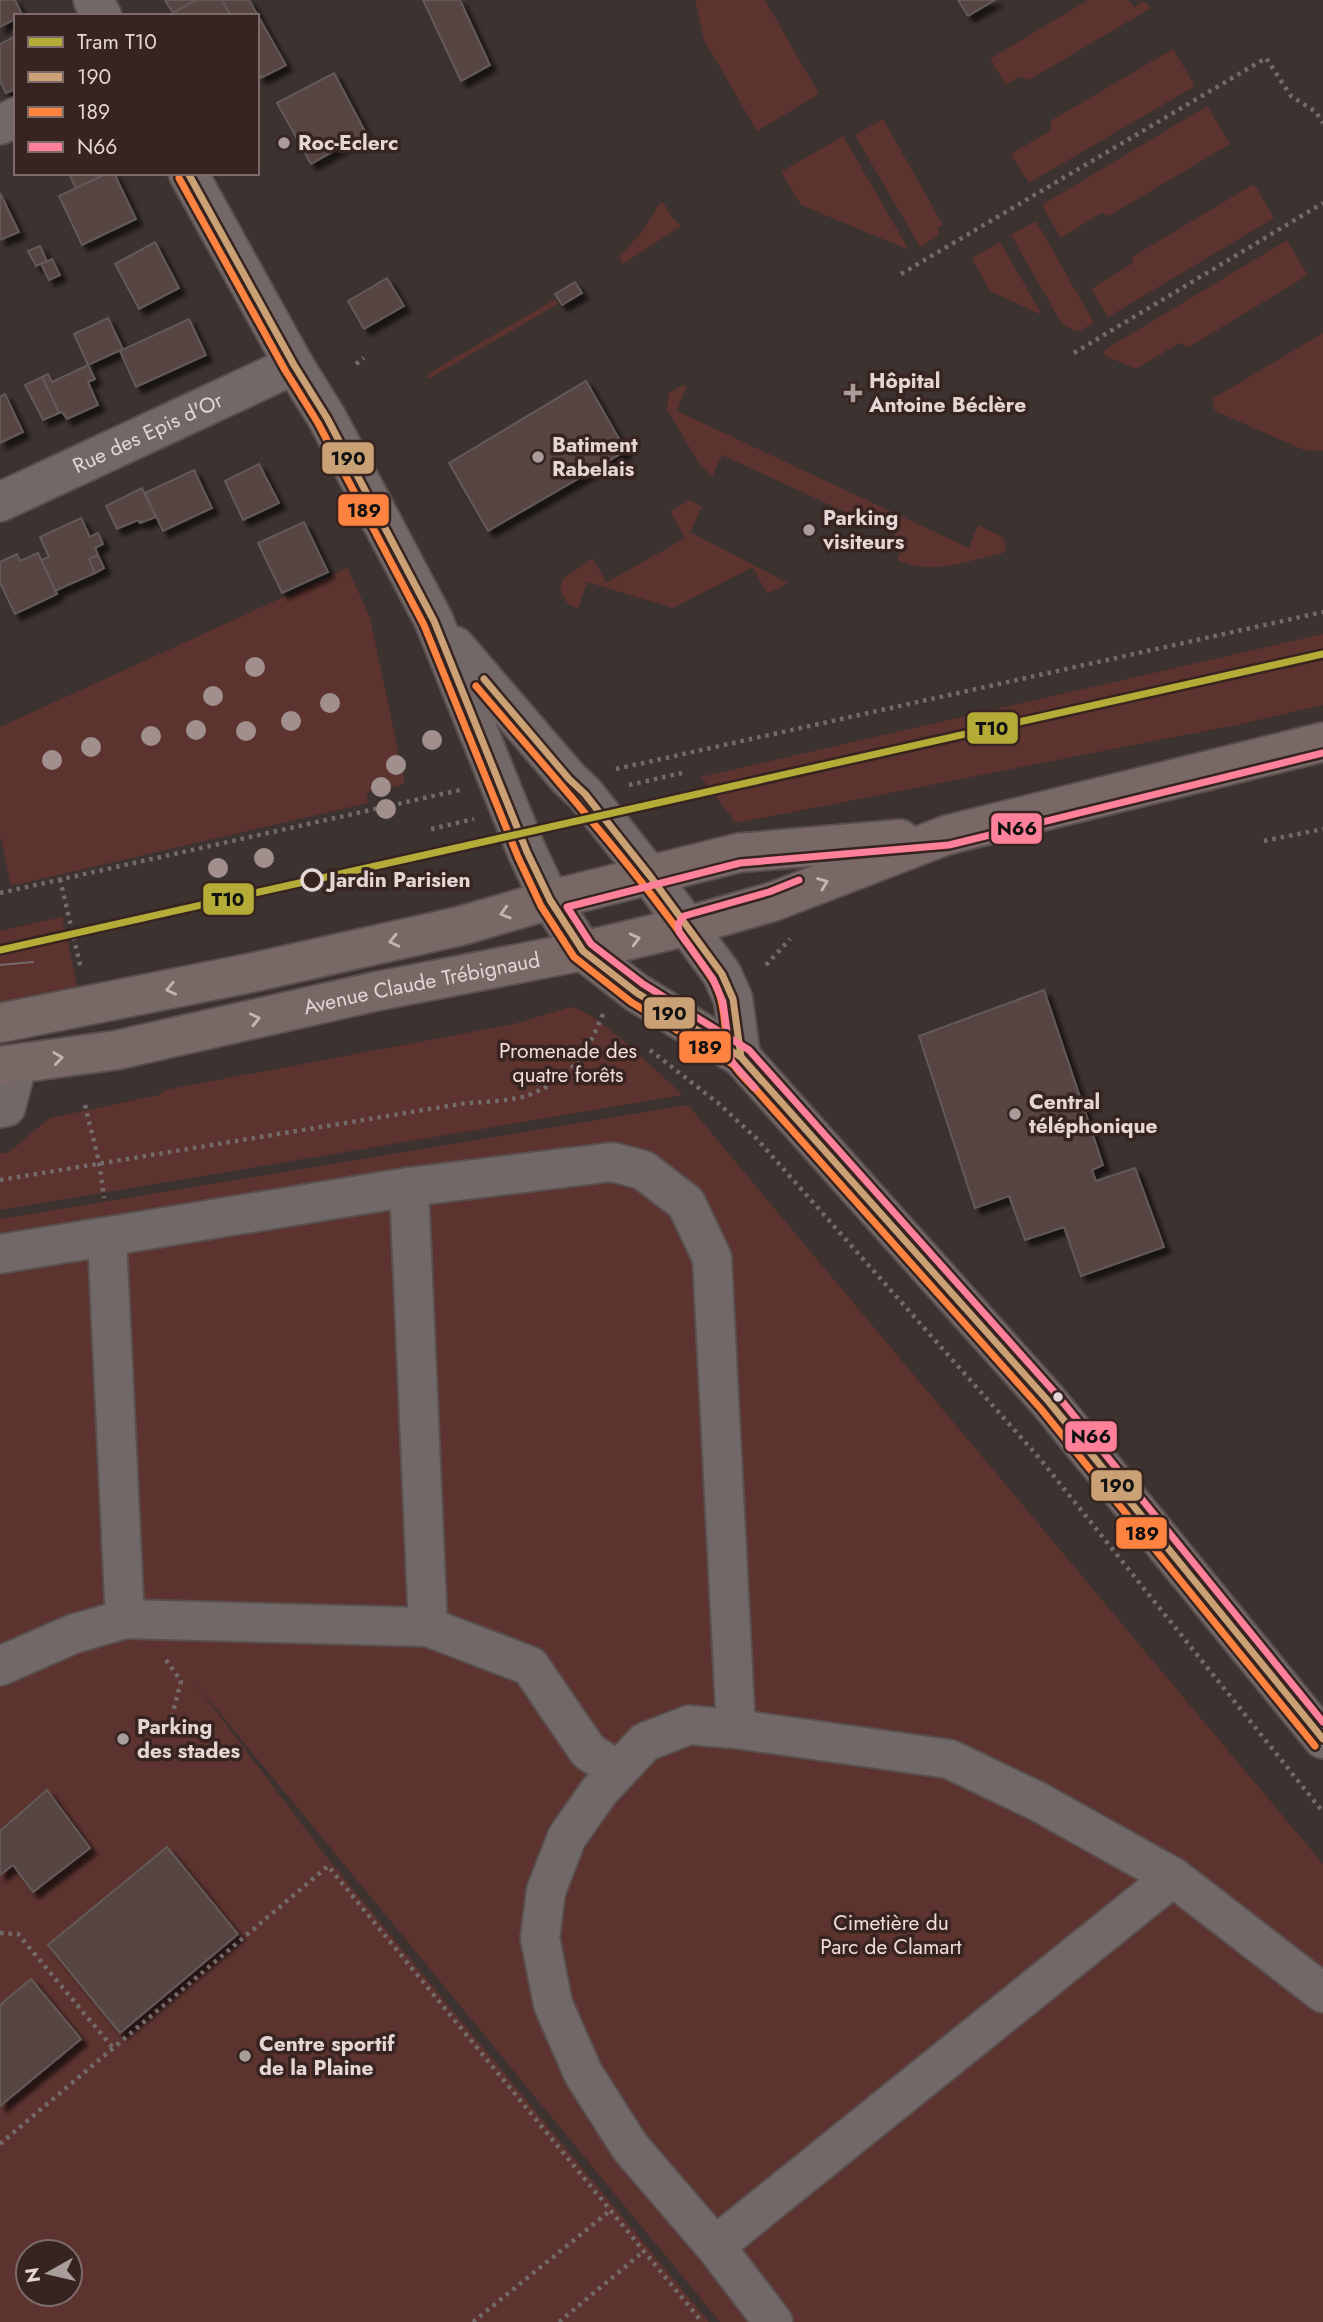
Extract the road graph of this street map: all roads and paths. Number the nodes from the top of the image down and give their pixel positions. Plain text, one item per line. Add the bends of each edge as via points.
1 (1323, 123) edge
2 (189, 175) edge
3 (1323, 203) edge
4 (901, 274) dead end
5 (1074, 353) dead end
6 (364, 358) dead end
7 (356, 364) dead end
8 (294, 365) junction
9 (0, 502) edge
10 (1323, 612) edge
11 (434, 621) junction
12 (1323, 742) edge
13 (609, 771) dead end
14 (682, 773) dead end
15 (463, 789) dead end
16 (609, 797) junction
17 (481, 818) dead end
18 (431, 829) dead end
19 (1323, 829) edge
20 (947, 835) junction
21 (1264, 841) dead end
22 (650, 876) junction
23 (60, 879) junction
24 (0, 893) edge
25 (550, 900) junction
26 (688, 926) junction
27 (793, 936) dead end
28 (583, 951) junction
29 (766, 965) dead end
30 (82, 975) dead end
31 (604, 1012) dead end
32 (613, 1020) dead end
33 (0, 1023) edge
34 (593, 1038) dead end
35 (641, 1043) dead end
36 (741, 1057) junction
37 (8, 1065) edge
38 (85, 1105) dead end
39 (0, 1108) edge
40 (99, 1163) junction
41 (0, 1180) edge
42 (409, 1187) junction
43 (107, 1238) junction
44 (0, 1254) edge
45 (132, 1619) junction
46 (428, 1627) junction
47 (0, 1666) edge
48 (169, 1728) dead end
49 (736, 1729) junction
50 (1323, 1739) edge
51 (618, 1770) junction
52 (1323, 1812) edge
53 (1173, 1877) junction
54 (0, 1933) edge
55 (1323, 1993) edge
56 (113, 2048) junction
57 (0, 2144) edge
58 (611, 2210) junction
59 (715, 2246) junction
60 (645, 2251) junction
61 (473, 2322) edge
62 (559, 2322) edge
63 (702, 2322) edge
64 (773, 2322) edge

1 - 4 path via 1316,112 1291,96 1266,58
2 - 8 street
3 - 5 path
6 - 7 path
8 - 9 street, Rue des Epis d'Or
8 - 11 street via 327,418
10 - 13 path
11 - 16 street
11 - 25 street
12 - 20 main road, Avenue Claude Trébignaud
14 - 16 path
15 - 23 path
16 - 22 street
17 - 18 path
19 - 21 path
20 - 22 main road via 738,853
26 -> 20 main road, Avenue Claude Trébignaud via 772,902
22 - 25 main road
22 - 26 street
23 - 24 path
23 - 30 path
25 - 28 street
25 -> 33 main road via 460,926
28 -> 26 main road, Avenue Claude Trébignaud
26 - 36 street via 722,974 733,999
27 - 29 path
28 - 36 street via 637,993
37 -> 28 main road, Avenue Claude Trébignaud via 117,1050 373,992
31 - 32 path
34 - 40 path via 574,1069 528,1096
35 - 52 path via 756,1138 1041,1460
36 - 50 street via 1049,1402
37 - 39 street via 6,1107
38 - 40 path
40 - 41 path
40 - 43 path
42 - 43 street
42 - 46 street
42 - 49 street via 612,1161 643,1170 686,1203 712,1258
43 - 44 street
43 - 45 street
45 - 46 street
45 - 47 street via 74,1634
45 - 48 path via 181,1681
46 - 51 street via 530,1666 589,1751
49 - 51 street via 689,1725 645,1742
49 - 53 street via 949,1759 1037,1801
51 - 59 street via 567,1837 546,1891 540,1938 553,2004 583,2073 630,2147
53 - 55 street
53 - 59 street
54 - 56 path via 18,1934
56 - 57 path
56 - 58 path via 328,1867
58 - 60 path
58 - 61 path
59 - 64 street
60 - 62 path
60 - 63 path

